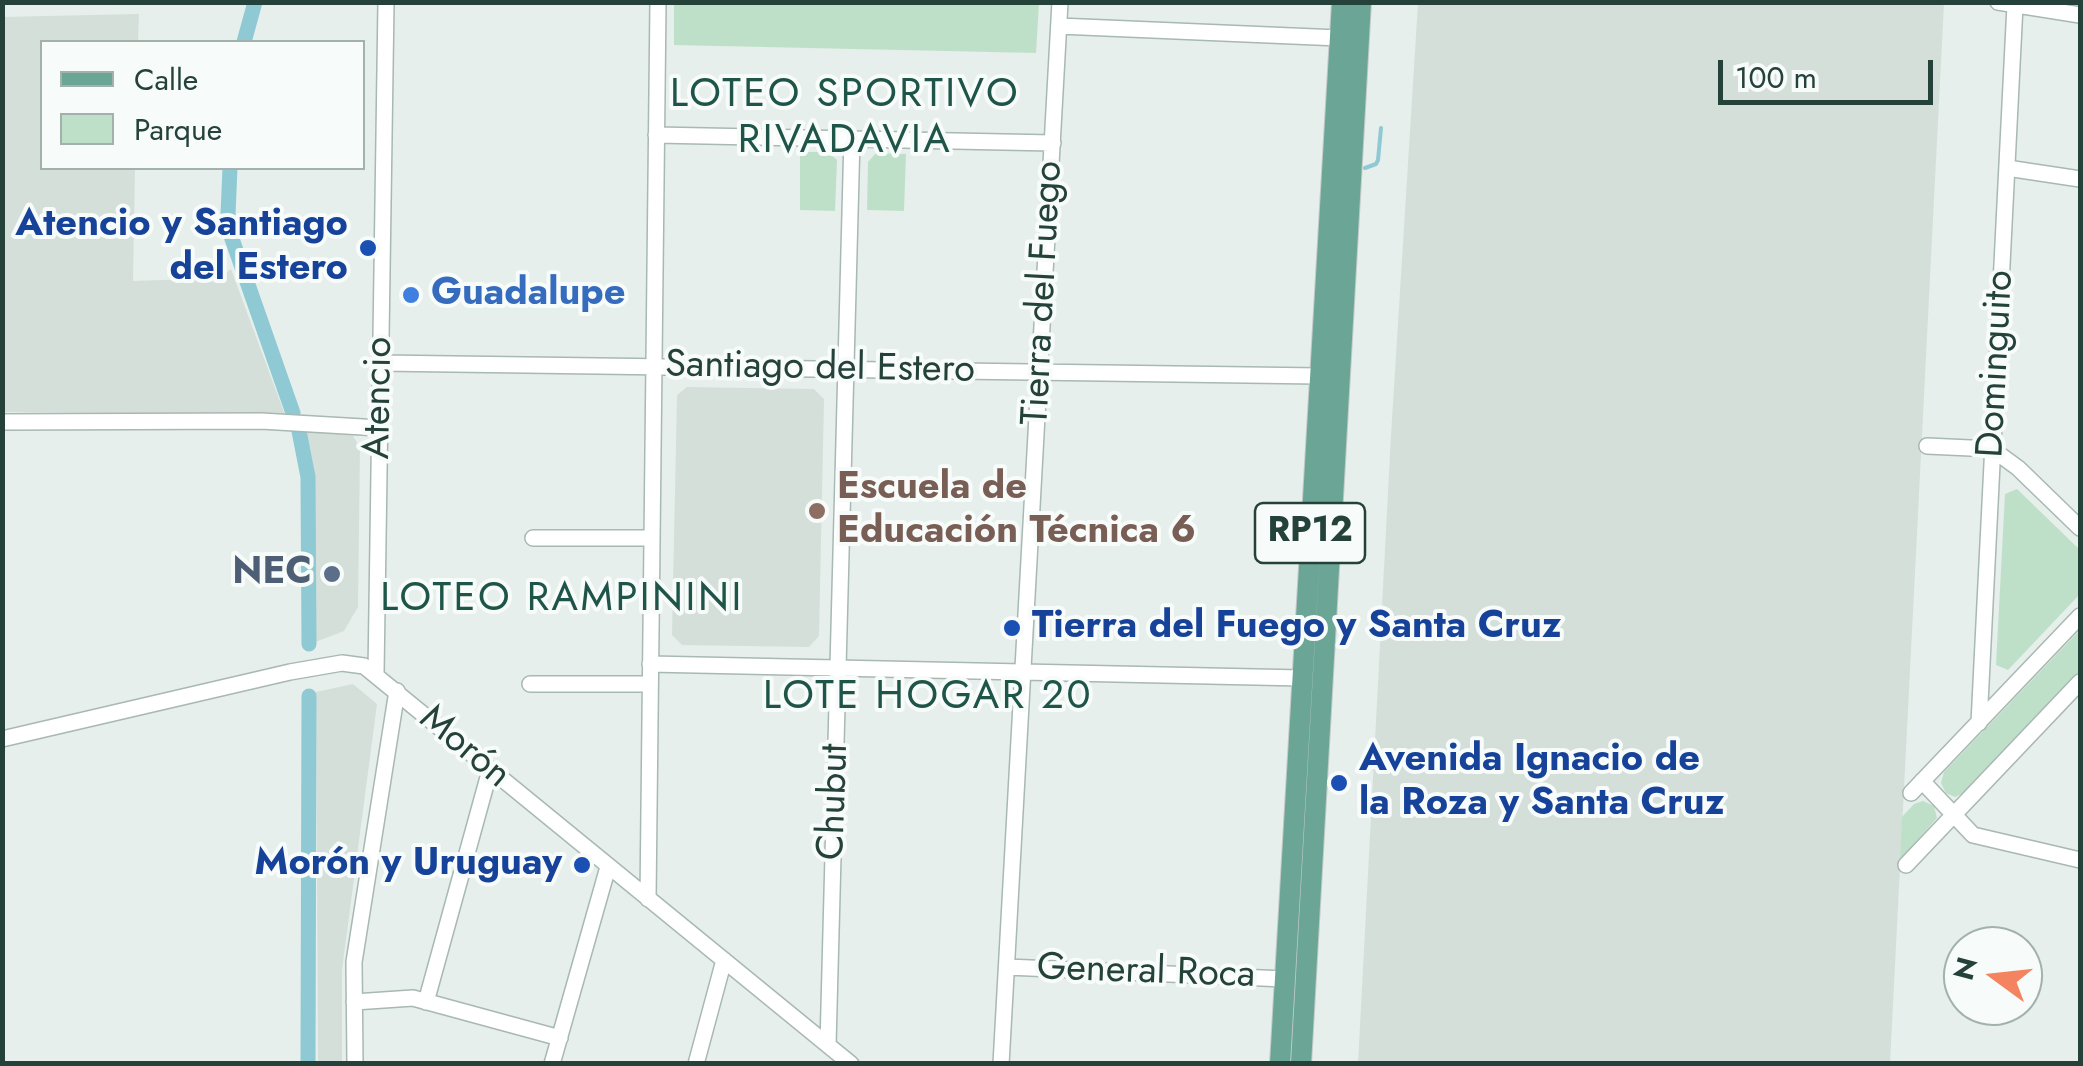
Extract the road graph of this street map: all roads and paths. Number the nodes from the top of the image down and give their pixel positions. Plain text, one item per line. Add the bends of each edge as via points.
1 (386, 2) edge
2 (658, 2) edge
3 (1060, 2) edge
4 (1342, 2) edge
5 (1361, 2) edge
6 (2006, 4) edge
7 (2080, 15) edge
8 (1059, 26) junction
9 (1339, 38) junction
10 (656, 136) junction
11 (852, 138) junction
12 (1052, 142) junction
13 (2007, 168) junction
14 (2080, 179) edge
15 (381, 363) junction
16 (654, 367) junction
17 (847, 370) junction
18 (1040, 372) junction
19 (1318, 376) junction
20 (2, 422) edge
21 (380, 428) junction
22 (1927, 446) dead end
23 (1992, 449) junction
24 (2080, 528) edge
25 (533, 538) dead end
26 (652, 538) junction
27 (2080, 616) edge
28 (650, 664) junction
29 (839, 668) junction
30 (1023, 672) junction
31 (376, 674) junction
32 (1302, 678) junction
33 (2080, 682) edge
34 (530, 684) dead end
35 (650, 684) junction
36 (397, 691) junction
37 (1978, 723) junction
38 (2, 739) edge
39 (490, 770) junction
40 (1954, 815) junction
41 (2080, 860) edge
42 (1906, 865) dead end
43 (608, 868) junction
44 (648, 900) junction
45 (724, 960) junction
46 (1007, 967) junction
47 (1285, 979) junction
48 (354, 1002) junction
49 (426, 1002) junction
50 (560, 1038) junction
51 (828, 1045) junction
52 (355, 1064) edge
53 (552, 1064) edge
54 (696, 1064) edge
55 (851, 1064) edge
56 (1001, 1064) edge
57 (1280, 1064) edge
58 (1301, 1064) edge

1 - 15 street, Atencio
2 - 10 street
3 - 8 street, Tierra del Fuego
4 - 9 main road, RP12
5 - 58 main road, RP12
6 - 7 street
6 - 13 street, Dominguito
8 - 9 street
8 - 12 street, Tierra del Fuego
9 - 19 main road, RP12
10 - 11 street
10 - 16 street
11 - 12 street
11 - 17 street, Chubut
12 - 18 street, Tierra del Fuego
13 - 14 street
13 - 23 street, Dominguito
15 - 16 street, Santiago del Estero
15 - 21 street, Atencio
16 - 17 street, Santiago del Estero
16 - 26 street
17 - 18 street, Santiago del Estero
17 - 29 street, Chubut
18 - 19 street, Santiago del Estero
18 - 30 street, Tierra del Fuego
19 - 32 main road, RP12
20 - 21 street via 261,421
21 - 31 street, Atencio
22 - 23 street
23 - 24 street
23 - 37 street, Dominguito
25 - 26 street
26 - 28 street
27 - 37 street
28 - 29 street
28 - 35 street
29 - 30 street
29 - 51 street, Chubut
30 - 32 street
30 - 46 street, Tierra del Fuego
31 - 36 street, Morón
31 - 38 street, Morón via 350,663 290,672
32 - 47 main road, RP12
33 - 40 street
34 - 35 street
35 - 44 street
36 - 39 street, Morón
36 - 48 street via 354,962
37 - 40 street via 1917,787
39 - 43 street, Morón
39 - 49 street
40 - 41 street via 1973,835
40 - 42 street
43 - 44 street, Morón
43 - 50 street
44 - 45 street, Morón
45 - 51 street, Morón
45 - 54 street
46 - 47 street, General Roca
46 - 56 street, Tierra del Fuego
47 - 57 main road, RP12
48 - 49 street
48 - 52 street
49 - 50 street
50 - 53 street
51 - 55 street, Morón

